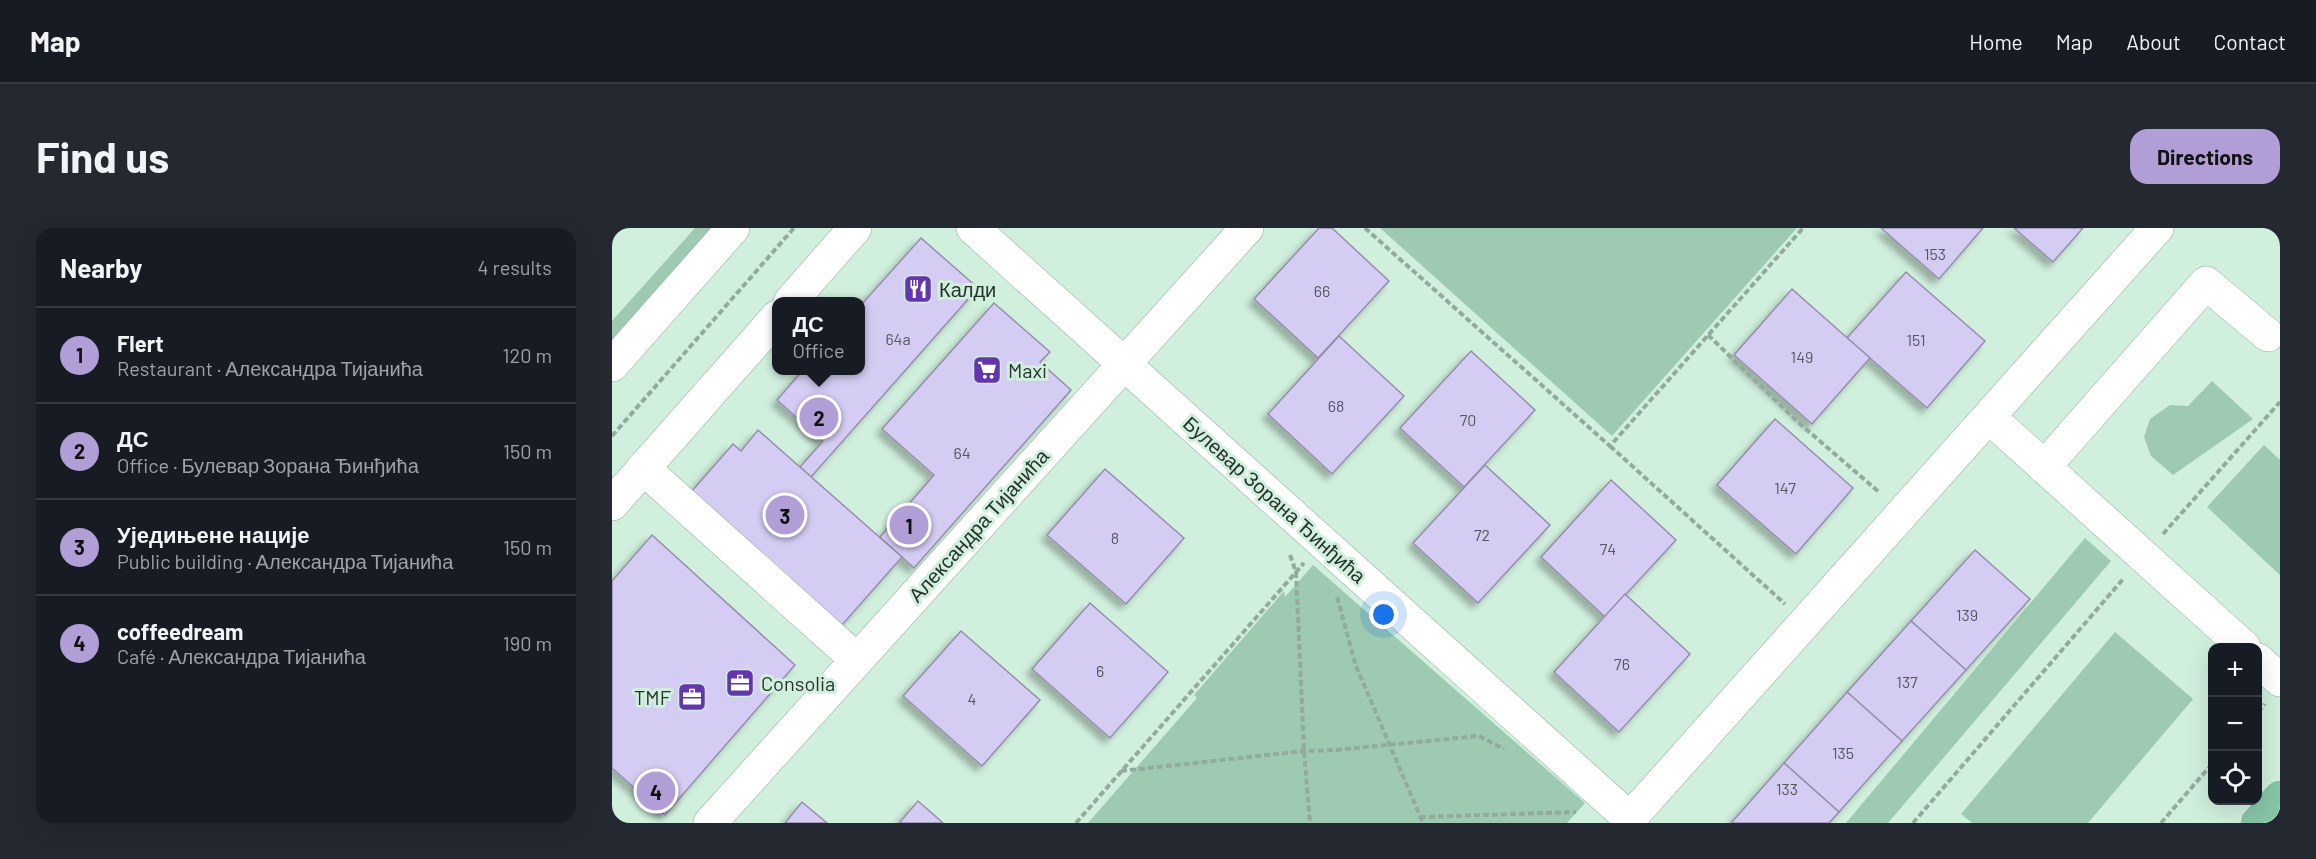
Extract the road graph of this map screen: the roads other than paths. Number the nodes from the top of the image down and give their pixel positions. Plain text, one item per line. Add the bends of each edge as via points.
1 (733, 228) edge
2 (855, 228) edge
3 (973, 228) edge
4 (1246, 228) edge
5 (2157, 228) edge
6 (794, 297) edge
7 (772, 323) edge
8 (2268, 335) dead end
9 (1124, 364) junction
10 (612, 365) edge
11 (1989, 417) junction
12 (2044, 467) junction
13 (643, 468) junction
14 (612, 504) edge
15 (2239, 643) edge
16 (857, 660) junction
17 (2262, 664) edge
18 (2280, 680) edge
19 (2280, 797) edge
20 (1628, 821) edge
21 (710, 823) edge
22 (2257, 823) edge

1 - 10 street
2 - 6 street
3 - 9 street, Булевар Зорана Ђинђића
4 - 9 street, Александра Тијанића
5 - 11 street
7 - 13 street
8 - 12 street via 2206,283
9 - 16 street, Александра Тијанића
9 - 20 street, Булевар Зорана Ђинђића
11 - 12 street
11 - 20 street
12 - 15 street
13 - 14 street
13 - 16 street
16 - 21 street, Александра Тијанића
17 - 18 street
19 - 22 main road

